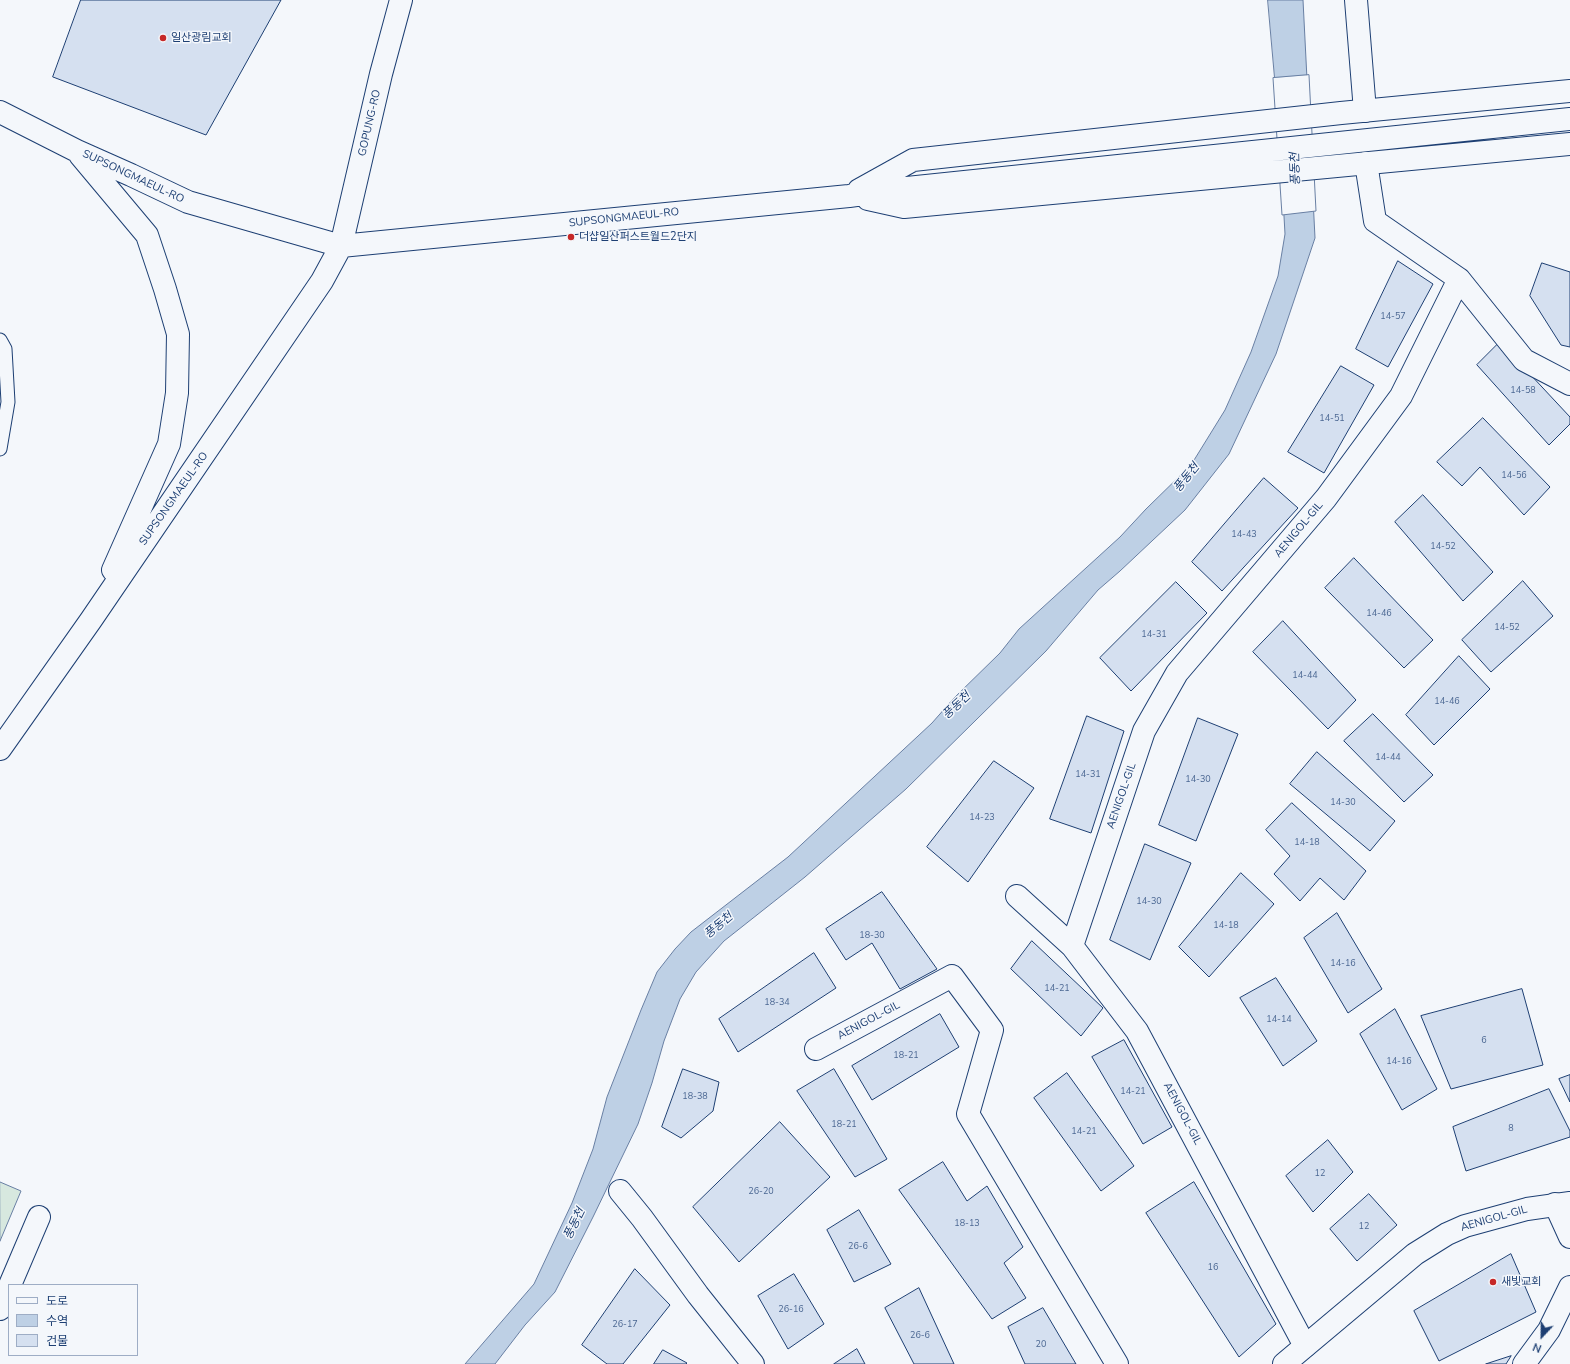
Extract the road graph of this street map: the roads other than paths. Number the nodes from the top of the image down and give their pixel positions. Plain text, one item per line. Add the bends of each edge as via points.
1 (400, 0) edge
2 (1356, 0) edge
3 (1570, 91) edge
4 (1365, 111) junction
5 (0, 112) edge
6 (1570, 119) edge
7 (1570, 144) edge
8 (77, 151) junction
9 (1355, 163) junction
10 (849, 196) junction
11 (341, 246) junction
12 (1459, 279) junction
13 (0, 340) edge
14 (1570, 384) edge
15 (0, 449) edge
16 (91, 620) junction
17 (0, 749) edge
18 (1017, 896) dead end
19 (1072, 946) junction
20 (816, 1049) dead end
21 (620, 1191) dead end
22 (1562, 1203) edge
23 (39, 1217) dead end
24 (1570, 1237) edge
25 (11, 1284) edge
26 (8, 1291) edge
27 (1569, 1293) edge
28 (0, 1309) edge
29 (1305, 1346) junction
30 (753, 1364) edge
31 (1117, 1364) edge
32 (1284, 1364) edge
33 (1524, 1364) edge

1 - 11 main road, GOPUNG-RO
2 - 4 main road
3 - 4 main road
4 - 10 main road via 912,160
5 - 8 main road, SUPSONGMAEUL-RO
6 - 10 main road, SUPSONGMAEUL-RO
7 - 9 main road
8 - 11 main road, SUPSONGMAEUL-RO via 188,202
8 - 16 main road via 147,236 178,334 177,393 169,444
9 - 10 main road via 904,207
9 - 12 main road via 1375,221
10 - 11 main road, SUPSONGMAEUL-RO
11 - 16 main road, SUPSONGMAEUL-RO via 322,281
12 - 14 main road via 1524,360
12 - 19 main road, AENIGOL-GIL via 1401,396 1326,498 1177,673 1144,732
13 - 15 lane via 5,349 8,402
16 - 17 main road, SUPSONGMAEUL-RO
18 - 19 main road
19 - 29 main road, AENIGOL-GIL via 1137,1031
20 - 31 main road, AENIGOL-GIL via 952,976 992,1030 968,1114
21 - 30 main road
22 - 24 main road, AENIGOL-GIL
22 - 29 main road, AENIGOL-GIL via 1527,1209 1465,1226 1448,1234 1415,1254
23 - 25 main road
26 - 28 main road
27 - 33 main road via 1549,1330
29 - 32 main road, AENIGOL-GIL

